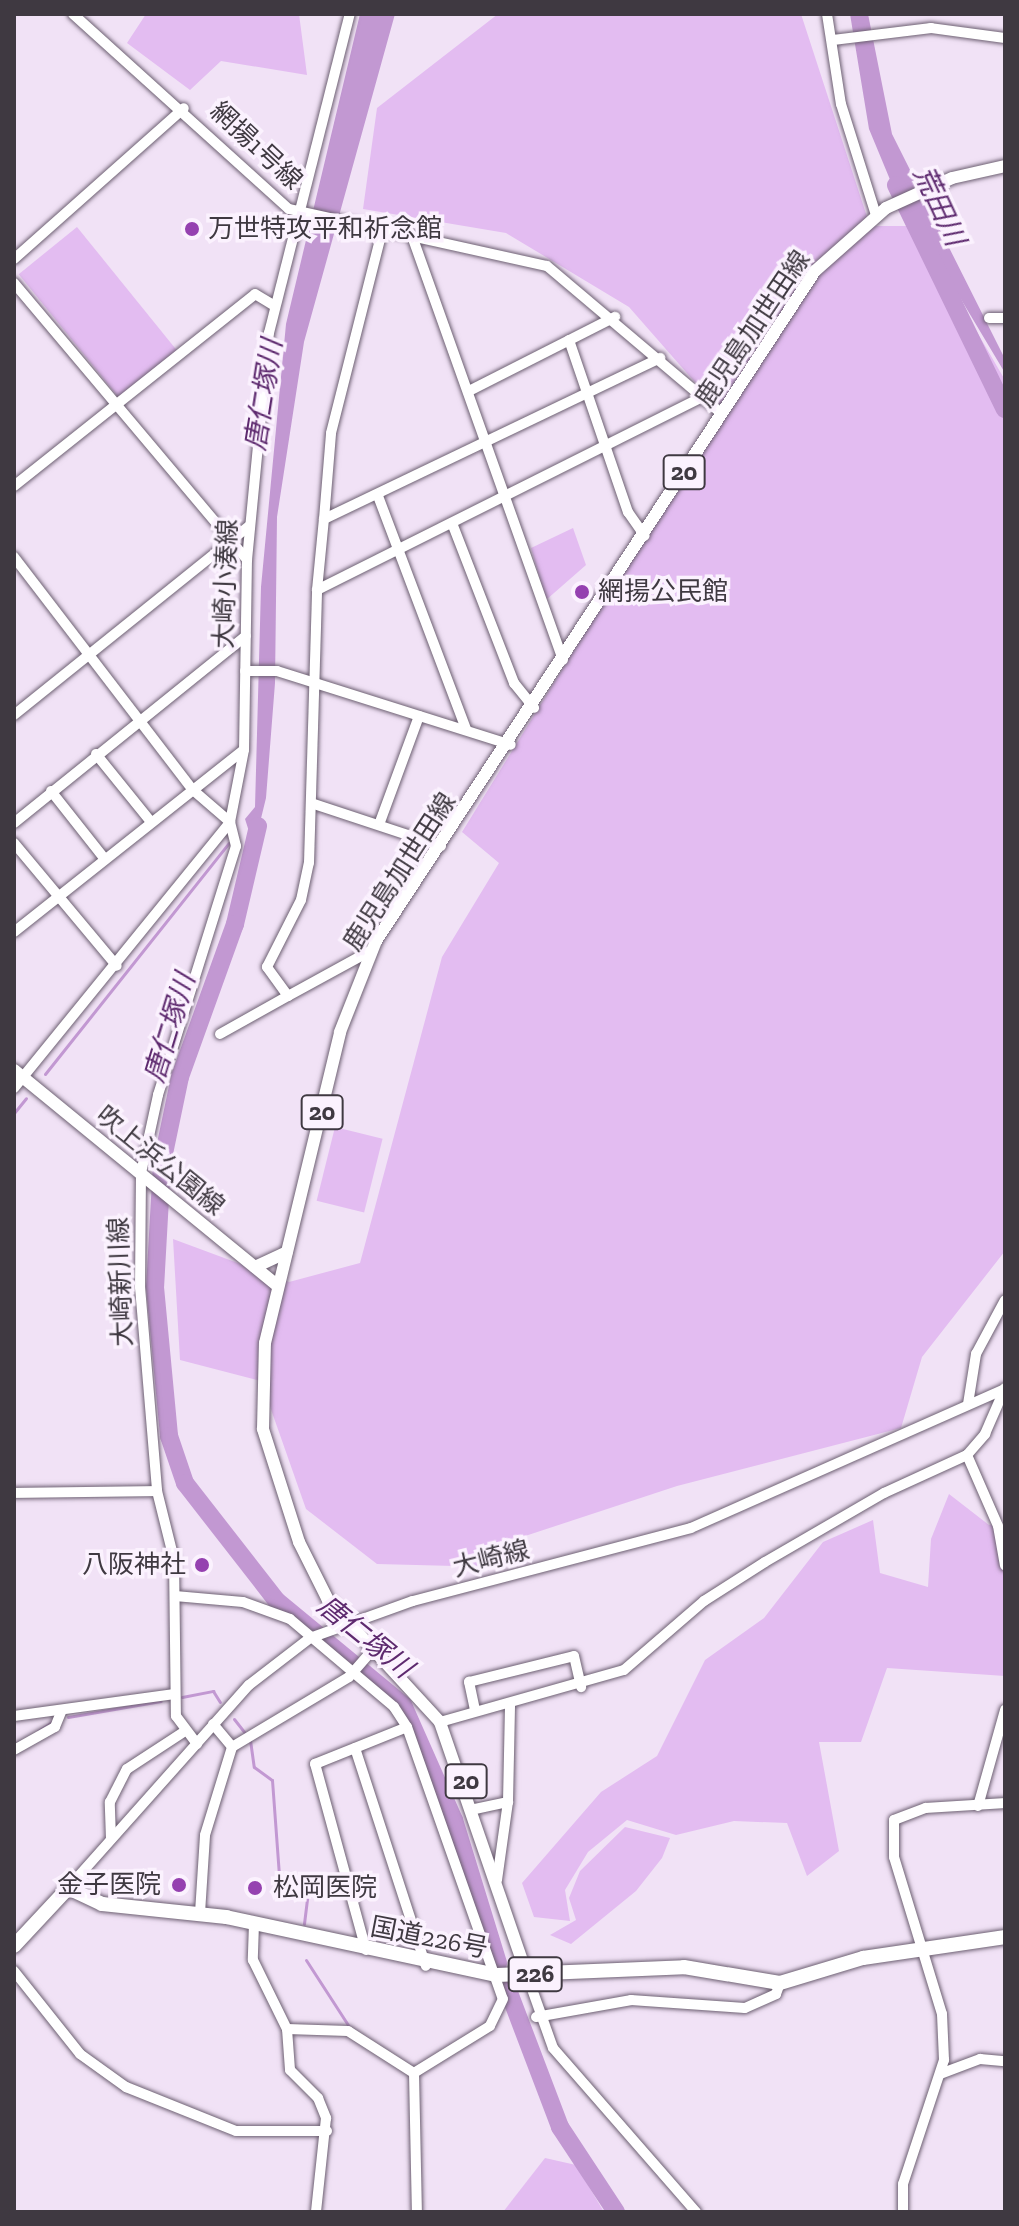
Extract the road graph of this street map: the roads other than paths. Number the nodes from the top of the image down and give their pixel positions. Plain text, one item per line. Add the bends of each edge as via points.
1 (73, 14) edge
2 (350, 14) edge
3 (827, 14) edge
4 (1005, 38) edge
5 (838, 39) junction
6 (184, 108) junction
7 (1005, 166) edge
8 (881, 212) junction
9 (305, 215) junction
10 (382, 231) junction
11 (412, 236) junction
12 (14, 259) edge
13 (14, 283) edge
14 (275, 306) junction
15 (615, 317) junction
16 (989, 318) dead end
17 (1005, 318) edge
18 (569, 340) junction
19 (660, 358) junction
20 (469, 391) junction
21 (587, 395) junction
22 (703, 397) junction
23 (115, 405) junction
24 (721, 413) junction
25 (486, 445) junction
26 (608, 448) junction
27 (14, 486) edge
28 (378, 496) junction
29 (506, 498) junction
30 (324, 519) junction
31 (452, 523) junction
32 (249, 526) junction
33 (645, 536) junction
34 (225, 541) junction
35 (401, 549) junction
36 (14, 557) edge
37 (247, 560) junction
38 (317, 590) junction
39 (246, 636) junction
40 (89, 653) junction
41 (564, 661) junction
42 (245, 671) junction
43 (319, 684) junction
44 (534, 708) junction
45 (14, 715) edge
46 (419, 716) junction
47 (143, 721) junction
48 (466, 729) junction
49 (511, 745) junction
50 (244, 750) junction
51 (96, 754) junction
52 (193, 790) junction
53 (51, 791) junction
54 (311, 803) junction
55 (151, 822) junction
56 (230, 822) junction
57 (380, 822) junction
58 (14, 823) edge
59 (14, 843) edge
60 (441, 846) junction
61 (104, 858) junction
62 (55, 895) junction
63 (14, 932) edge
64 (372, 950) junction
65 (117, 966) junction
66 (288, 996) junction
67 (220, 1034) dead end
68 (17, 1079) edge
69 (145, 1176) junction
70 (287, 1252) junction
71 (255, 1267) junction
72 (278, 1286) junction
73 (1005, 1300) edge
74 (1005, 1389) edge
75 (968, 1404) junction
76 (967, 1455) junction
77 (157, 1491) junction
78 (14, 1493) edge
79 (1005, 1565) edge
80 (175, 1596) junction
81 (344, 1623) junction
82 (312, 1638) junction
83 (373, 1649) junction
84 (355, 1672) junction
85 (581, 1687) junction
86 (175, 1694) junction
87 (510, 1704) junction
88 (62, 1710) junction
89 (475, 1710) junction
90 (1005, 1710) edge
91 (14, 1716) edge
92 (440, 1722) junction
93 (213, 1724) junction
94 (407, 1727) junction
95 (182, 1733) junction
96 (197, 1744) junction
97 (232, 1747) junction
98 (355, 1748) junction
99 (14, 1750) edge
100 (508, 1802) junction
101 (1005, 1803) edge
102 (978, 1806) junction
103 (475, 1809) junction
104 (111, 1839) junction
105 (497, 1880) junction
106 (68, 1888) junction
107 (200, 1913) junction
108 (254, 1924) junction
109 (1005, 1937) edge
110 (14, 1946) edge
111 (923, 1946) junction
112 (366, 1951) junction
113 (426, 1966) junction
114 (14, 1971) edge
115 (497, 1975) junction
116 (527, 1975) junction
117 (780, 1983) junction
118 (536, 2017) junction
119 (287, 2029) junction
120 (1005, 2061) edge
121 (414, 2073) junction
122 (940, 2074) junction
123 (327, 2131) junction
124 (316, 2212) edge
125 (417, 2212) edge
126 (696, 2212) edge
127 (903, 2212) edge

1 - 6 street, 網揚1号線
2 - 9 street, 大崎小湊線
3 - 5 street
4 - 5 street via 931,28
5 - 8 street via 841,104
6 - 9 street, 網揚1号線 via 278,200
6 - 12 street
7 - 8 main road, 鹿児島加世田線 / 20 via 929,186
8 - 24 main road, 鹿児島加世田線 / 20 via 815,271
9 - 10 street, 網揚1号線
9 - 14 street, 大崎小湊線
10 - 11 street, 網揚1号線
10 - 30 street via 334,419
11 - 15 street, 網揚1号線 via 547,266
11 - 20 street
13 - 23 street
14 - 23 street via 255,294
14 - 32 street, 大崎小湊線
15 - 18 street
15 - 19 street, 網揚1号線
16 - 17 street
18 - 20 street
18 - 21 street
19 - 21 street
19 - 22 street, 網揚1号線
20 - 25 street
21 - 25 street
21 - 26 street
22 - 24 street, 網揚1号線
22 - 26 street
23 - 27 street
23 - 34 street
24 - 33 main road, 鹿児島加世田線 / 20
25 - 28 street
25 - 29 street
26 - 29 street
26 - 33 street via 628,512
28 - 30 street
28 - 35 street
29 - 31 street
29 - 41 street
30 - 38 street
31 - 35 street
31 - 44 street via 514,683
32 - 34 street
32 - 37 street, 大崎小湊線
33 - 41 main road, 鹿児島加世田線 / 20
34 - 37 street
34 - 40 street
35 - 38 street
35 - 48 street
36 - 40 street
37 - 39 street, 大崎小湊線
38 - 43 street
39 - 42 street, 大崎小湊線
39 - 47 street
40 - 45 street
40 - 47 street
41 - 44 main road, 鹿児島加世田線 / 20
42 - 43 street via 277,671
42 - 50 street, 大崎小湊線
43 - 46 street
43 - 54 street
44 - 49 main road, 鹿児島加世田線 / 20
46 - 48 street
46 - 57 street
47 - 51 street
47 - 52 street
48 - 49 street
49 - 60 main road, 鹿児島加世田線 / 20
50 - 52 street
50 - 56 street, 大崎小湊線
51 - 53 street
51 - 55 street
52 - 55 street
52 - 56 street
53 - 58 street
53 - 61 street
54 - 57 street
54 - 66 street via 301,900 267,967
55 - 61 street
56 - 65 street, 大崎小湊線
56 - 69 street, 大崎新川線 via 236,846 226,890 158,1095
57 - 60 street
59 - 62 street
60 - 64 main road, 鹿児島加世田線 / 20
61 - 62 street
62 - 63 street
62 - 65 street
64 - 66 street
64 - 70 main road, 鹿児島加世田線 / 20 via 340,1032
65 - 68 street, 大崎小湊線
66 - 67 street
68 - 69 main road, 吹上浜公園線
69 - 71 main road, 吹上浜公園線
69 - 77 street, 大崎新川線 via 140,1287
70 - 71 main road
70 - 72 main road, 鹿児島加世田線 / 20
71 - 72 main road, 吹上浜公園線
72 - 81 main road, 鹿児島加世田線 / 20 via 261,1377 263,1429 299,1542
73 - 75 street via 976,1354
74 - 75 street, 大崎線
74 - 76 street via 985,1434
75 - 81 street, 大崎線 via 691,1528
76 - 79 street via 998,1526
76 - 85 street via 884,1493 765,1562 704,1601 624,1670
77 - 78 street
77 - 80 street, 大崎新川線
80 - 82 street via 243,1602 290,1619
80 - 86 street, 大崎新川線
81 - 82 street, 大崎線
81 - 83 main road, 鹿児島加世田線 / 20
82 - 84 street
82 - 93 street, 大崎線 via 270,1666
83 - 84 street
83 - 92 main road, 鹿児島加世田線 / 20
84 - 94 street
84 - 97 street
85 - 87 street
85 - 89 street via 574,1656 469,1682
86 - 88 street
86 - 95 street, 大崎新川線
87 - 89 street
87 - 100 street
88 - 91 street
88 - 99 street via 55,1727
89 - 92 street
90 - 102 street
92 - 103 main road, 鹿児島加世田線 / 20
93 - 96 street, 大崎線
93 - 97 street
94 - 98 street
94 - 115 street
95 - 96 street
95 - 104 street via 127,1769 110,1802
96 - 104 street, 大崎線
97 - 107 street via 205,1835
98 - 112 street via 315,1764 313,1777
98 - 113 street
100 - 103 street
100 - 105 street
101 - 102 street
102 - 111 street via 926,1808 894,1820 894,1857
103 - 105 main road, 鹿児島加世田線 / 20
104 - 106 street, 大崎線
105 - 116 main road, 鹿児島加世田線 / 20
106 - 107 highway, 国道226号 / 226 via 102,1904
106 - 110 highway
107 - 108 highway, 国道226号 / 226
108 - 112 highway, 国道226号 / 226
108 - 119 street via 261,1988
109 - 111 highway, 国道226号 / 226
111 - 117 highway, 国道226号 / 226
111 - 122 street via 942,2014
112 - 113 highway, 国道226号 / 226
113 - 115 highway, 国道226号 / 226
114 - 123 street via 80,2054 126,2087 236,2131
115 - 116 highway, 国道226号 / 226
115 - 121 street via 499,2017
116 - 117 highway, 国道226号 / 226 via 684,1967
116 - 118 street
117 - 118 street via 776,1994 745,2008 631,2000
118 - 126 street via 553,2048
119 - 121 street via 348,2031
119 - 123 street via 290,2070 318,2098
120 - 122 street via 980,2059
121 - 125 street
122 - 127 street via 928,2091 903,2184
123 - 124 street

